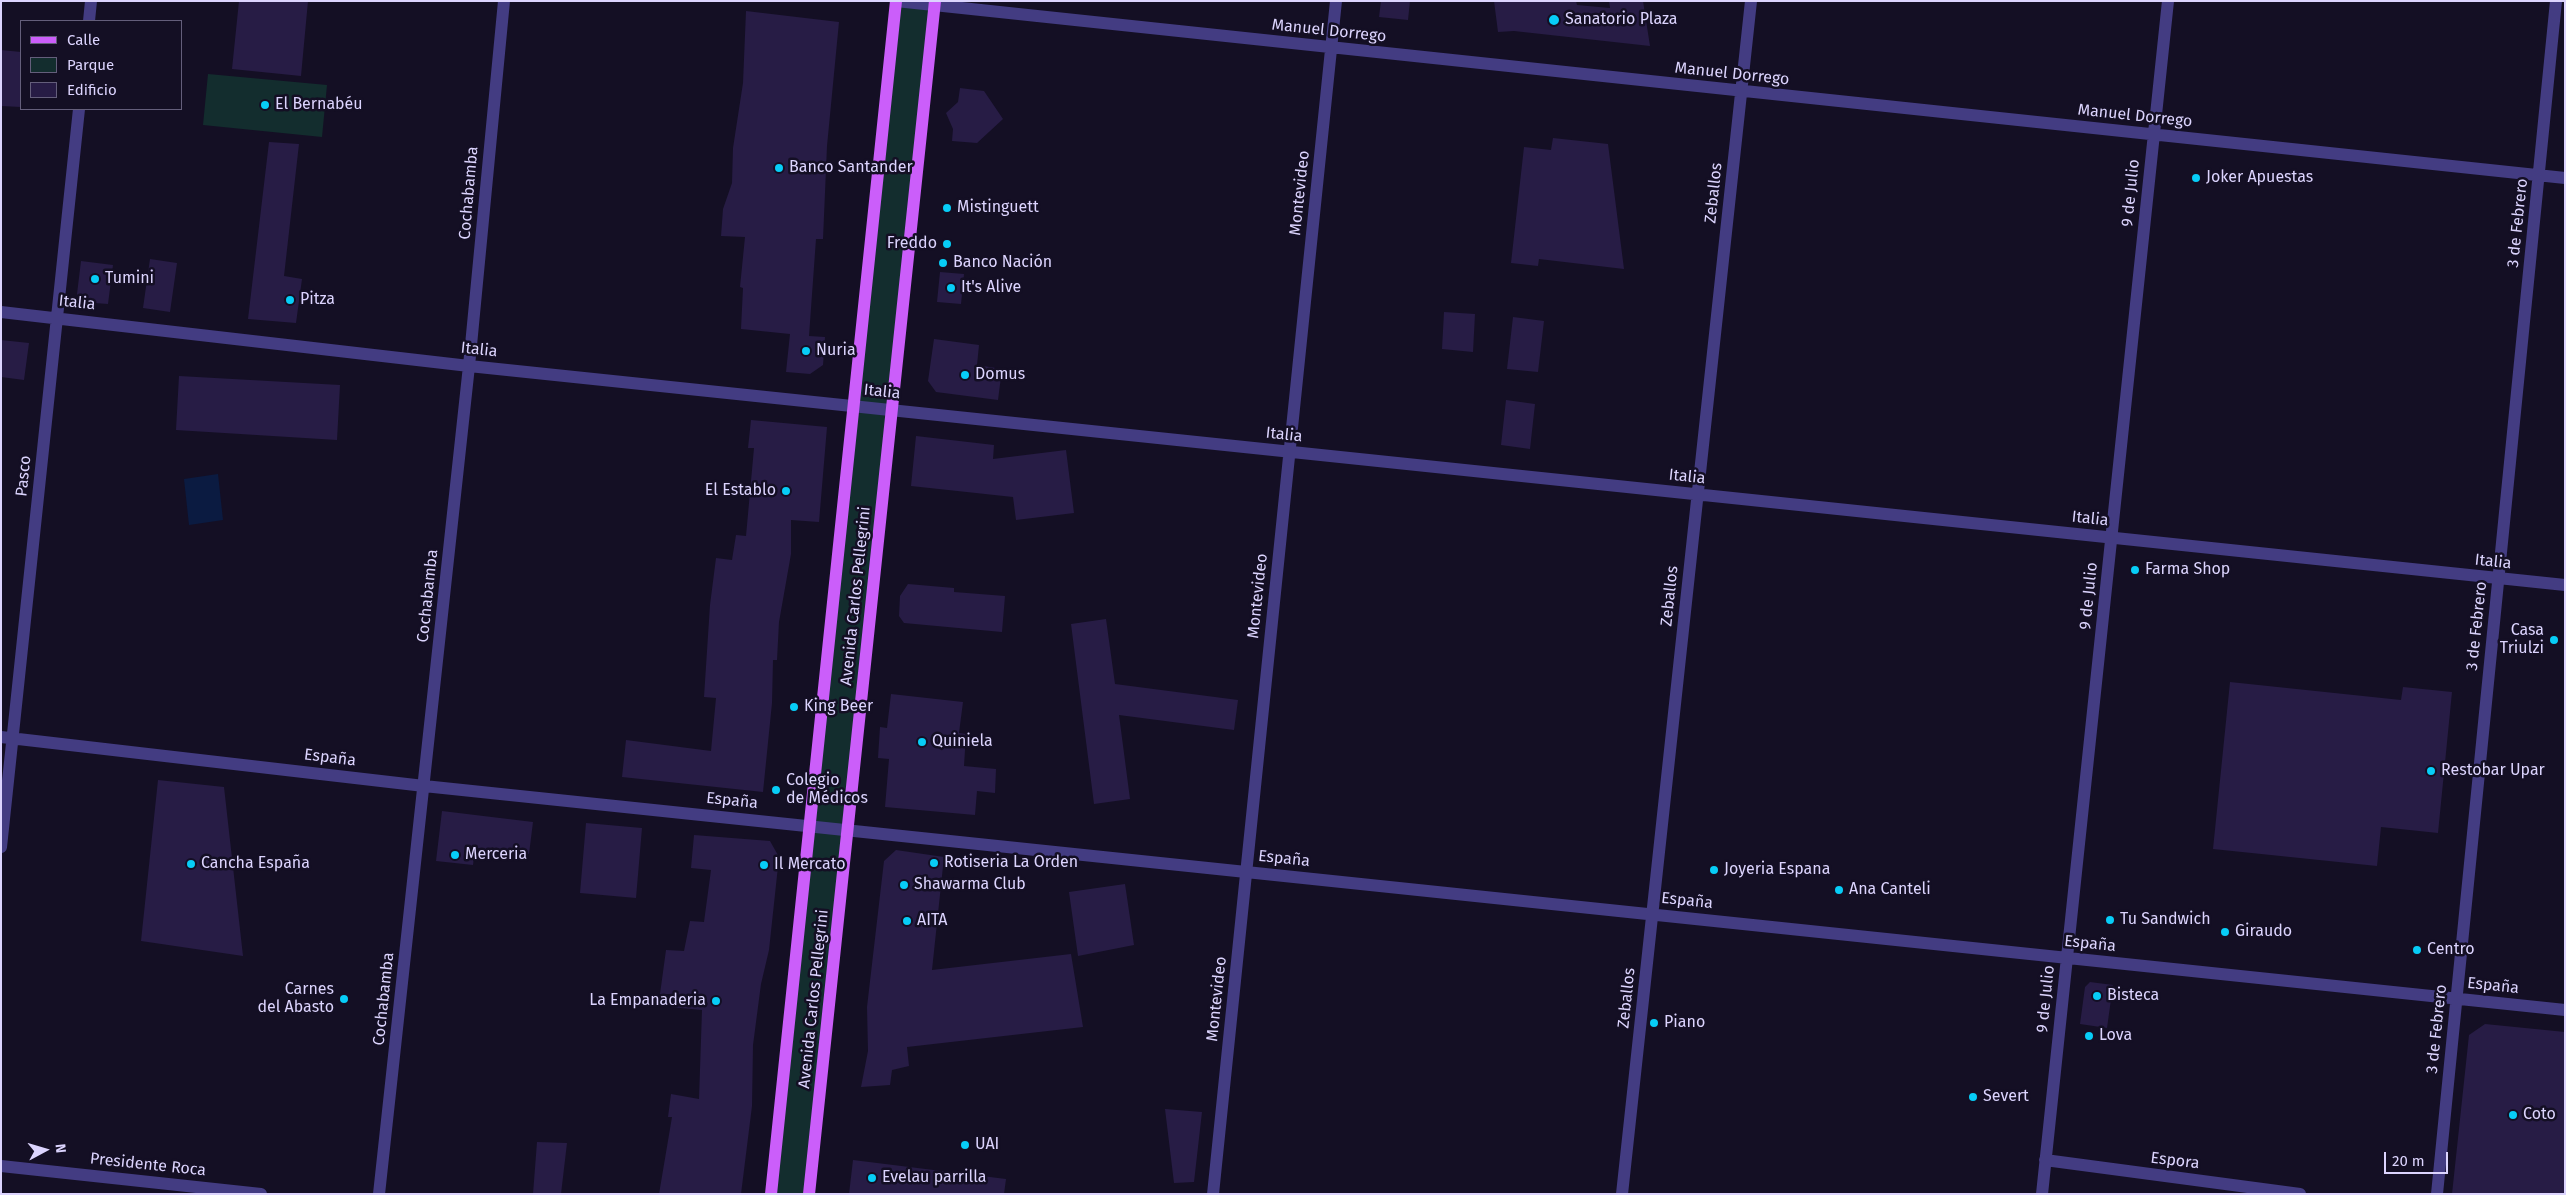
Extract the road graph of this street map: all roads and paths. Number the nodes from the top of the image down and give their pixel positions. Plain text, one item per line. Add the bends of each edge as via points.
1 (91, 1) edge
2 (504, 1) edge
3 (896, 1) edge
4 (1336, 1) edge
5 (1751, 1) edge
6 (2168, 1) edge
7 (2556, 1) edge
8 (935, 3) edge
9 (89, 20) edge
10 (1332, 47) junction
11 (1741, 91) junction
12 (79, 110) edge
13 (2154, 135) junction
14 (2539, 176) junction
15 (2565, 178) edge
16 (1, 312) edge
17 (57, 317) junction
18 (469, 366) junction
19 (854, 406) junction
20 (892, 410) junction
21 (1290, 452) junction
22 (1698, 494) junction
23 (2111, 538) junction
24 (2498, 578) junction
25 (2565, 585) edge
26 (7, 737) edge
27 (424, 786) junction
28 (810, 826) junction
29 (848, 830) junction
30 (1, 847) edge
31 (1246, 872) junction
32 (1652, 914) junction
33 (2066, 958) junction
34 (2456, 998) junction
35 (2565, 1010) edge
36 (2045, 1160) junction
37 (1, 1166) edge
38 (261, 1194) edge
39 (380, 1194) edge
40 (771, 1194) edge
41 (809, 1194) edge
42 (1213, 1194) edge
43 (1622, 1194) edge
44 (2042, 1194) edge
45 (2300, 1194) edge
46 (2437, 1194) edge

1 - 9 street
2 - 18 street, Cochabamba
3 - 8 street, Manuel Dorrego
3 - 19 main road, Avenida Carlos Pellegrini
4 - 10 street, Montevideo
5 - 11 street, Zeballos
6 - 13 street, 9 de Julio
7 - 14 street, 3 de Febrero
8 - 10 street, Manuel Dorrego
8 - 20 main road, Avenida Carlos Pellegrini
10 - 11 street, Manuel Dorrego
10 - 21 street, Montevideo
11 - 13 street, Manuel Dorrego
11 - 22 street, Zeballos
12 - 17 street, Pasco
13 - 14 street, Manuel Dorrego
13 - 23 street, 9 de Julio
14 - 15 street, Manuel Dorrego
14 - 24 street, 3 de Febrero
16 - 17 street, Italia
17 - 18 street, Italia
17 - 26 street, Pasco
18 - 19 street, Italia
18 - 27 street, Cochabamba
19 - 20 street, Italia
19 - 28 main road, Avenida Carlos Pellegrini
20 - 21 street, Italia
20 - 29 main road, Avenida Carlos Pellegrini
21 - 22 street, Italia
21 - 31 street, Montevideo
22 - 23 street, Italia
22 - 32 street, Zeballos
23 - 24 street, Italia
23 - 33 street, 9 de Julio
24 - 25 street, Italia
24 - 34 street, 3 de Febrero
26 - 27 street, España
26 - 30 street, Pasco
27 - 28 street, España
27 - 39 street, Cochabamba
28 - 29 street, España
28 - 40 main road, Avenida Carlos Pellegrini
29 - 31 street, España
29 - 41 main road, Avenida Carlos Pellegrini
31 - 32 street, España
31 - 42 street, Montevideo
32 - 33 street, España
32 - 43 street, Zeballos
33 - 34 street, España
33 - 36 street, 9 de Julio
34 - 35 street, España
34 - 46 street, 3 de Febrero
36 - 44 street, 9 de Julio
36 - 45 street, Espora
37 - 38 street, Presidente Roca

